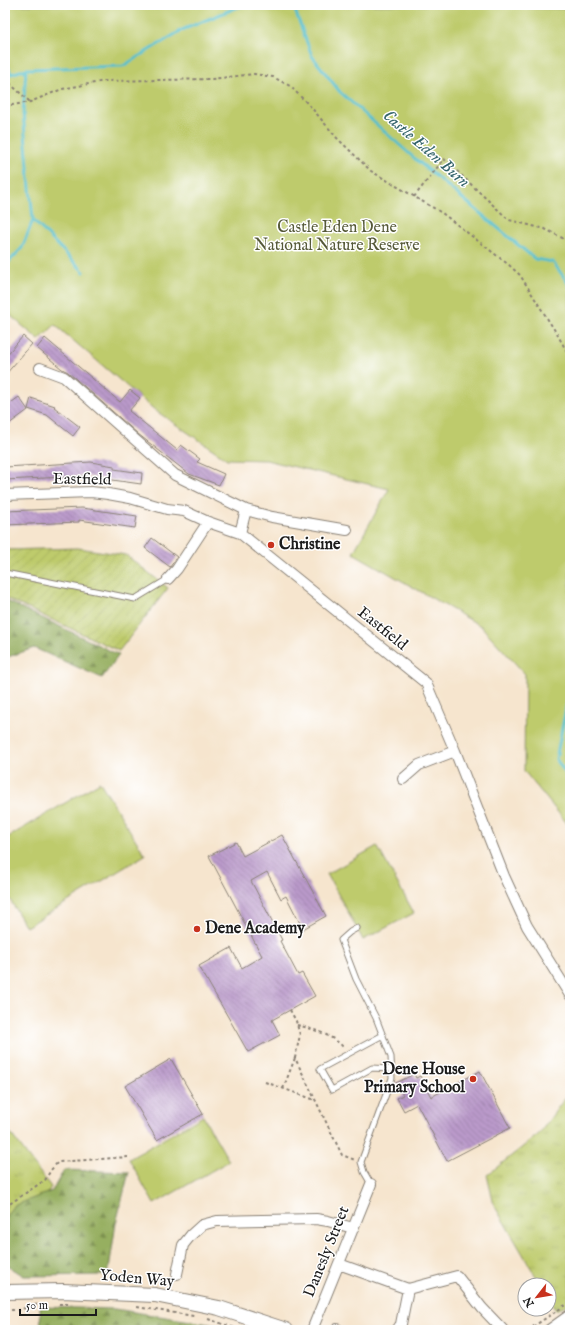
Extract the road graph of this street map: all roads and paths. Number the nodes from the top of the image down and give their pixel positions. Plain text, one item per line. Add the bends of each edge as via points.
1 (5, 79) edge
2 (30, 102) junction
3 (5, 104) edge
4 (414, 197) junction
5 (570, 242) edge
6 (570, 357) edge
7 (40, 368) dead end
8 (5, 495) edge
9 (246, 510) junction
10 (208, 522) junction
11 (347, 530) dead end
12 (240, 533) junction
13 (5, 573) edge
14 (168, 579) joint
15 (455, 751) junction
16 (403, 779) dead end
17 (356, 928) dead end
18 (570, 995) edge
19 (290, 1010) dead end
20 (297, 1024) junction
21 (383, 1035) junction
22 (348, 1054) junction
23 (295, 1058) junction
24 (391, 1069) junction
25 (265, 1082) dead end
26 (283, 1088) junction
27 (316, 1100) junction
28 (128, 1157) dead end
29 (361, 1162) junction
30 (370, 1184) joint
31 (5, 1207) edge
32 (353, 1228) junction
33 (339, 1264) junction
34 (177, 1274) dead end
35 (408, 1289) junction
36 (5, 1292) edge
37 (570, 1302) edge
38 (41, 1303) dead end
39 (56, 1304) dead end
40 (71, 1304) dead end
41 (132, 1306) dead end
42 (5, 1310) edge
43 (198, 1317) dead end
44 (206, 1318) dead end
45 (566, 1318) edge
46 (241, 1330) edge
47 (286, 1330) edge
48 (312, 1330) edge
49 (398, 1330) edge
50 (503, 1330) edge
51 (528, 1330) edge
52 (549, 1330) edge
53 (569, 1330) edge

1 - 2 path
2 - 3 path
2 - 4 path via 62,89 105,81 212,79 254,74 273,77 290,86 371,171
4 - 5 path via 444,158 509,220 545,229
4 - 6 path via 442,213 520,275
7 - 9 street via 64,377 175,474
8 - 10 street, Eastfield via 91,492 108,494 167,510 184,511
9 - 11 street
9 - 12 street
10 - 12 street, Eastfield
10 - 14 street
12 - 15 street, Eastfield via 426,683
13 - 14 lane via 135,599
15 - 16 street via 419,765
15 - 18 street, Eastfield via 504,876 527,926
17 - 21 lane via 341,940 356,979
19 - 20 path
20 - 22 path via 338,1041
20 - 23 path via 300,1035
21 - 22 lane
21 - 24 lane via 391,1057
22 - 24 lane via 320,1069 332,1090 372,1068
23 - 26 path
23 - 27 path
24 - 29 lane via 392,1078
25 - 26 path
26 - 27 path
27 - 29 path via 342,1155
28 - 31 path via 58,1162 45,1180
29 - 30 lane
30 - 32 street, Danesly Street
32 - 33 street, Danesly Street
32 - 34 street via 316,1219 217,1221 202,1225 183,1245
33 - 35 street
33 - 48 street, Danesly Street
35 - 49 street
35 - 50 street via 457,1276
36 - 47 main road, Yoden Way via 63,1291 155,1295 219,1308
37 - 51 path
38 - 42 path via 18,1310
39 - 40 path
41 - 43 path
44 - 46 path
45 - 52 street
45 - 53 street

